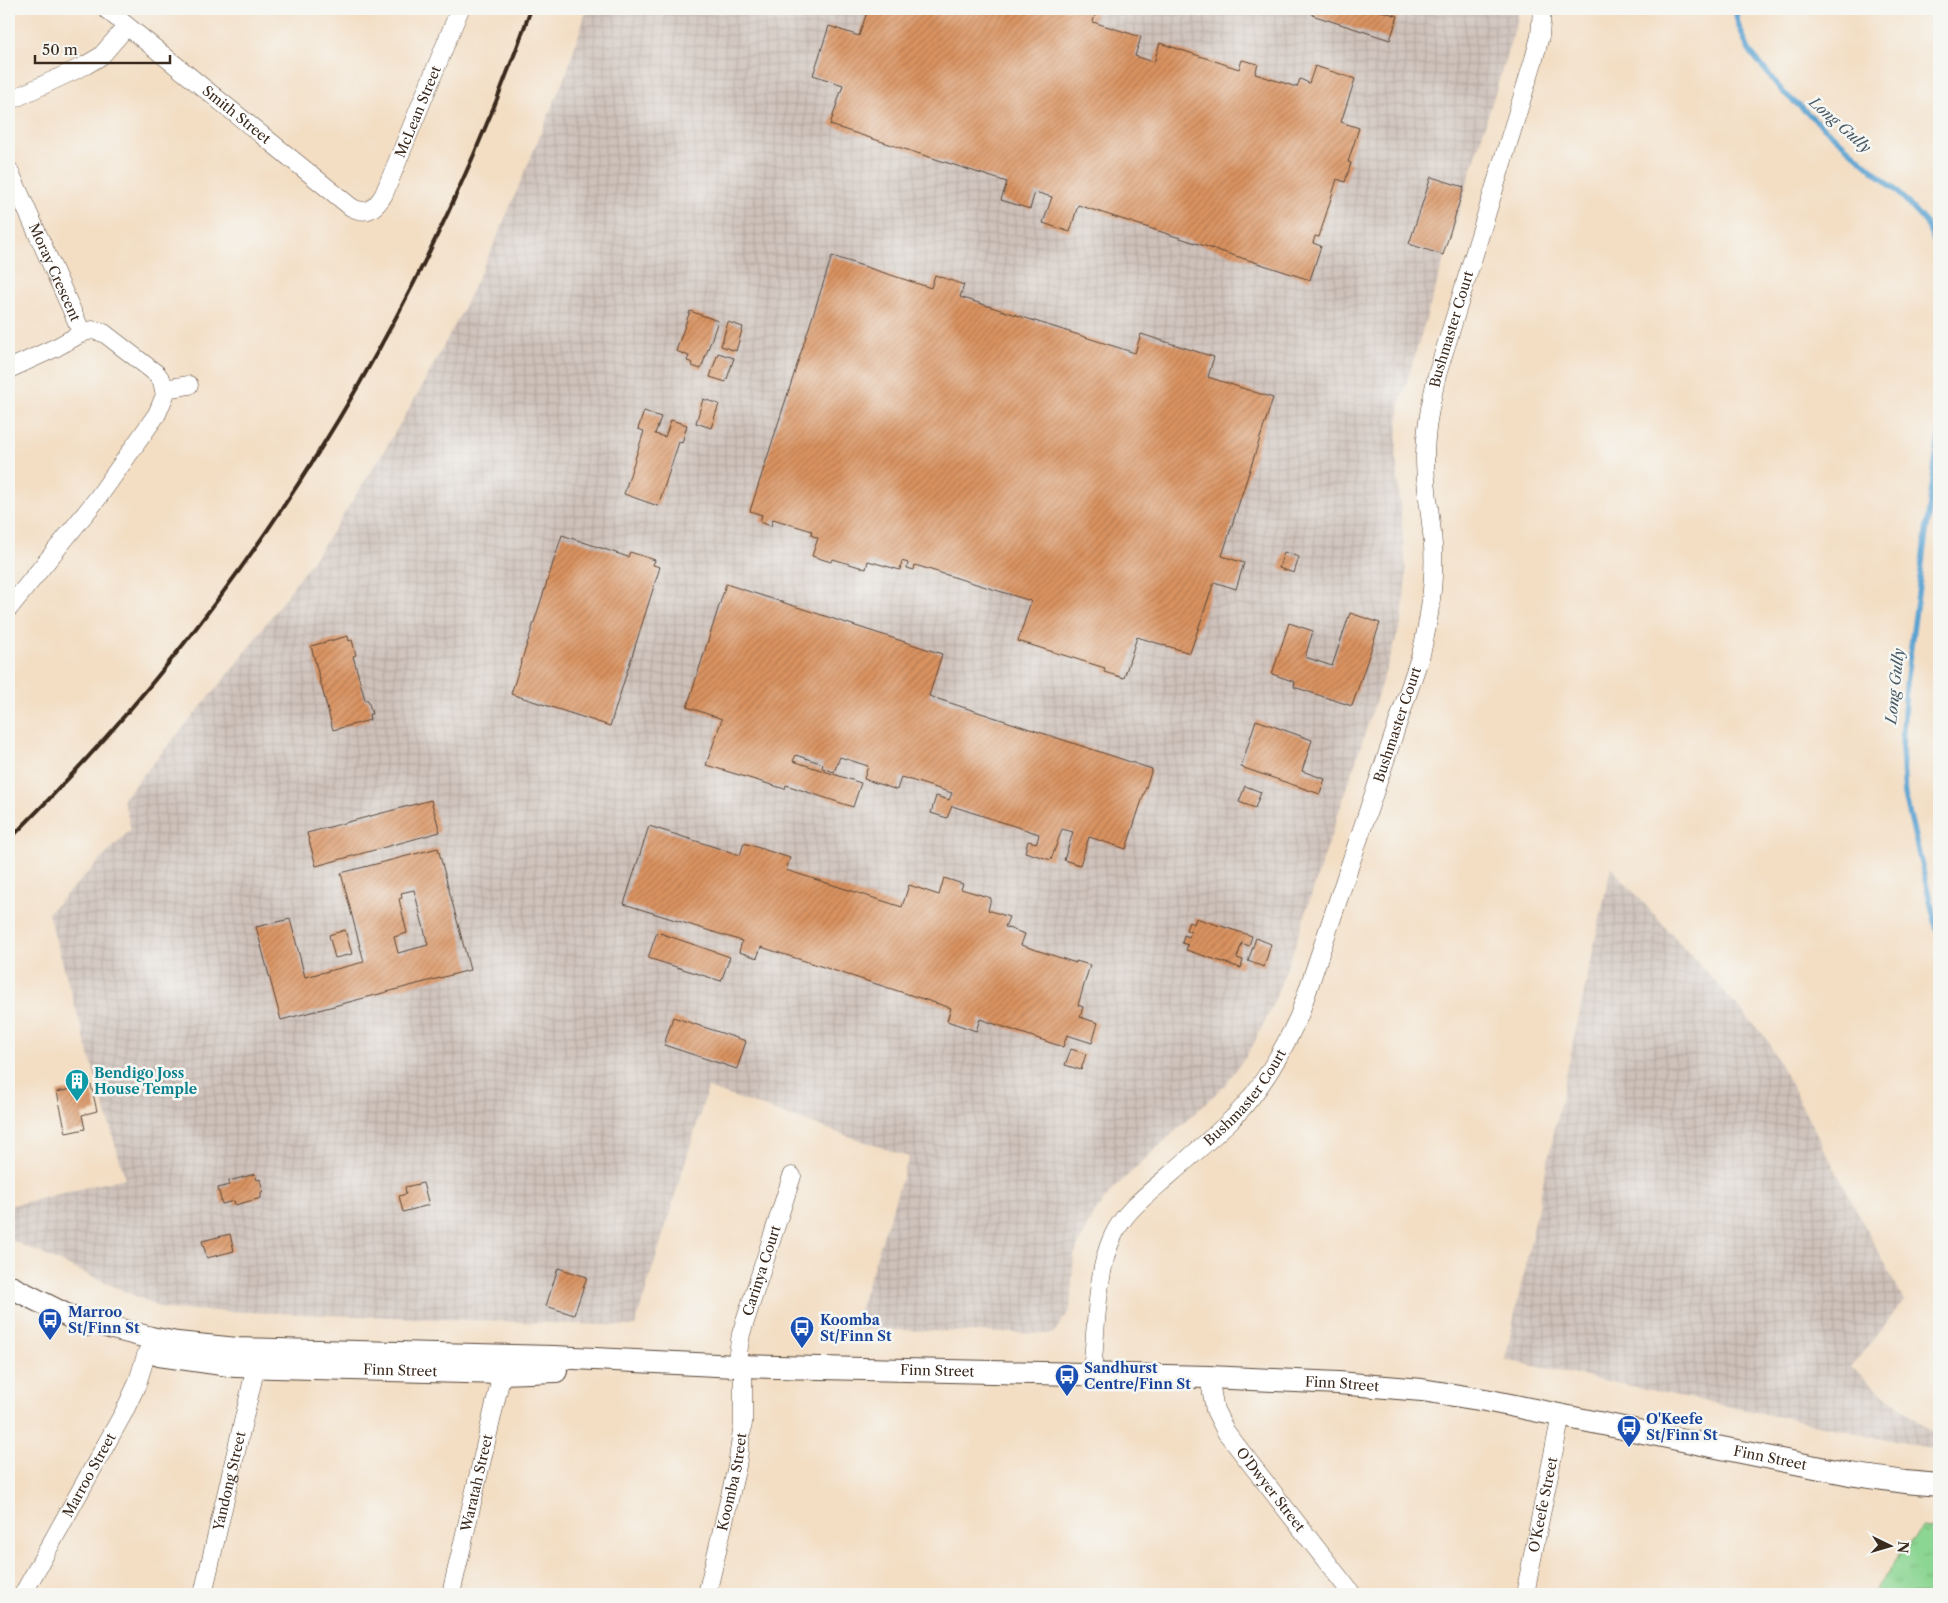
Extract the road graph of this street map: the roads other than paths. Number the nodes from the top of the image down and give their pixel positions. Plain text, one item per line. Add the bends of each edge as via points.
1 (106, 9) edge
2 (460, 9) edge
3 (1542, 9) edge
4 (127, 26) junction
5 (9, 101) edge
6 (9, 170) edge
7 (369, 210) joint
8 (82, 333) junction
9 (9, 370) edge
10 (189, 385) dead end
11 (164, 389) junction
12 (9, 608) edge
13 (792, 1176) dead end
14 (9, 1286) edge
15 (149, 1345) junction
16 (257, 1358) junction
17 (502, 1364) junction
18 (739, 1366) junction
19 (1092, 1373) junction
20 (1209, 1377) junction
21 (1561, 1415) junction
22 (1939, 1485) edge
23 (23, 1594) edge
24 (203, 1594) edge
25 (451, 1594) edge
26 (707, 1594) edge
27 (1352, 1594) edge
28 (1525, 1594) edge

1 - 4 street, Smith Street
2 - 7 street, McLean Street via 384,194
3 - 19 street, Bushmaster Court via 1534,59 1431,402 1425,456 1434,575 1422,654 1299,1016 1284,1047 1249,1100 1123,1218 1105,1256
4 - 5 street via 102,56
4 - 7 street, Smith Street via 351,207 357,211
6 - 8 street, Moray Crescent
8 - 9 street
8 - 11 street, Moray Crescent via 92,330 104,333 157,374
10 - 11 street
11 - 12 street via 163,402 157,414 97,499
13 - 18 street, Carinya Court via 741,1334
14 - 15 street, Finn Street via 75,1318
15 - 16 street, Finn Street via 220,1348
15 - 23 street, Marroo Street via 128,1405
16 - 17 street, Finn Street
16 - 24 street, Yandong Street
17 - 18 street, Finn Street
17 - 25 street, Waratah Street
18 - 19 street, Finn Street
18 - 26 street, Koomba Street via 743,1423 737,1466
19 - 20 street, Finn Street
20 - 21 street, Finn Street via 1422,1390
20 - 27 street, O'Dwyer Street via 1215,1410 1226,1432
21 - 22 street, Finn Street via 1850,1474
21 - 28 street, O'Keefe Street

